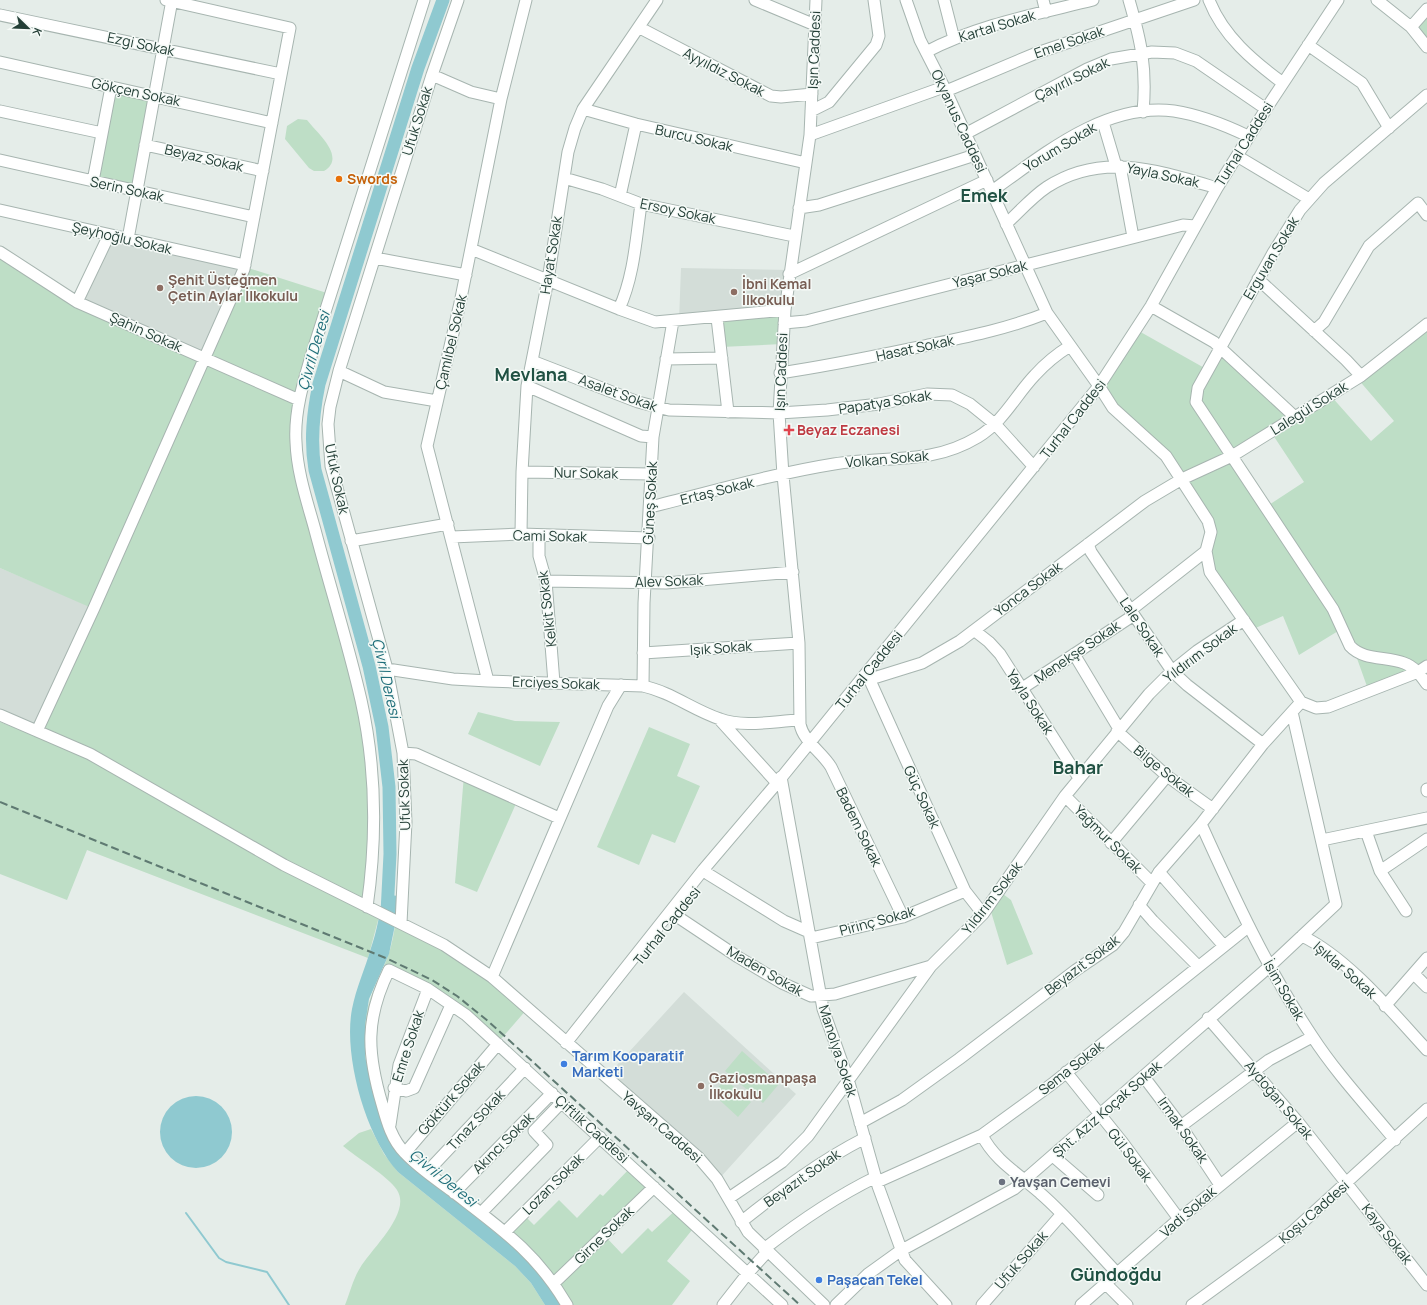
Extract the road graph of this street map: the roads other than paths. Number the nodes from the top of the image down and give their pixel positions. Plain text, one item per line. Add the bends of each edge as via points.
1 (170, 0) edge
2 (424, 0) edge
3 (458, 0) edge
4 (526, 0) edge
5 (657, 0) edge
6 (755, 0) edge
7 (816, 0) edge
8 (874, 0) edge
9 (906, 0) edge
10 (944, 0) edge
11 (1043, 0) edge
12 (1093, 0) edge
13 (1129, 0) edge
14 (1194, 0) edge
15 (1209, 0) edge
16 (1338, 0) edge
17 (1376, 0) edge
18 (1427, 9) edge
19 (1046, 12) junction
20 (0, 15) edge
21 (1134, 19) junction
22 (815, 25) junction
23 (1411, 27) junction
24 (640, 28) junction
25 (954, 39) junction
26 (1308, 45) junction
27 (1427, 47) edge
28 (163, 49) junction
29 (926, 52) junction
30 (1143, 53) junction
31 (0, 62) edge
32 (281, 74) junction
33 (432, 75) junction
34 (1284, 83) junction
35 (111, 87) junction
36 (945, 89) junction
37 (812, 94) junction
38 (1427, 95) edge
39 (154, 96) junction
40 (501, 99) junction
41 (583, 109) junction
42 (1266, 109) junction
43 (0, 111) edge
44 (811, 111) junction
45 (1143, 112) junction
46 (1103, 122) junction
47 (272, 123) junction
48 (636, 124) junction
49 (1389, 128) junction
50 (102, 133) junction
51 (965, 134) junction
52 (810, 135) junction
53 (1248, 136) junction
54 (145, 145) junction
55 (975, 155) junction
56 (1237, 156) junction
57 (0, 160) edge
58 (806, 164) junction
59 (1118, 166) junction
60 (263, 171) junction
61 (564, 178) junction
62 (987, 180) junction
63 (93, 181) junction
64 (1217, 188) junction
65 (137, 191) junction
66 (992, 191) junction
67 (620, 196) junction
68 (1309, 199) junction
69 (641, 204) junction
70 (799, 208) junction
71 (0, 210) edge
72 (1427, 215) edge
73 (254, 217) junction
74 (1006, 224) junction
75 (1195, 226) junction
76 (109, 235) junction
77 (794, 236) junction
78 (1134, 237) junction
79 (128, 239) junction
80 (471, 248) junction
81 (0, 252) edge
82 (375, 258) junction
83 (245, 265) junction
84 (1024, 266) junction
85 (789, 274) junction
86 (466, 275) junction
87 (1258, 279) junction
88 (548, 280) junction
89 (77, 302) junction
90 (1151, 306) junction
91 (618, 309) junction
92 (785, 310) junction
93 (1047, 314) junction
94 (717, 318) junction
95 (673, 321) junction
96 (784, 323) junction
97 (1426, 326) edge
98 (1314, 331) junction
99 (1070, 346) junction
100 (1220, 347) junction
101 (205, 358) junction
102 (666, 358) junction
103 (722, 358) junction
104 (532, 361) junction
105 (339, 371) junction
106 (780, 373) junction
107 (1361, 376) junction
108 (527, 386) junction
109 (1100, 386) junction
110 (299, 400) junction
111 (437, 401) junction
112 (657, 408) junction
113 (728, 412) junction
114 (779, 413) junction
115 (1295, 417) junction
116 (996, 425) junction
117 (653, 437) junction
118 (1232, 456) junction
119 (1034, 467) junction
120 (522, 472) junction
121 (651, 474) junction
122 (783, 474) junction
123 (1182, 479) junction
124 (650, 507) junction
125 (448, 524) junction
126 (521, 534) junction
127 (539, 535) junction
128 (452, 537) junction
129 (649, 538) junction
130 (351, 541) junction
131 (1088, 544) junction
132 (1206, 551) junction
133 (793, 572) junction
134 (546, 581) junction
135 (645, 583) junction
136 (1132, 613) junction
137 (1244, 620) junction
138 (975, 631) junction
139 (798, 643) junction
140 (643, 653) junction
141 (1074, 654) junction
142 (387, 669) junction
143 (1422, 669) edge
144 (1172, 671) junction
145 (867, 675) junction
146 (488, 681) junction
147 (554, 683) junction
148 (1427, 684) edge
149 (621, 685) junction
150 (643, 686) junction
151 (1021, 689) junction
152 (1301, 702) junction
153 (1292, 712) junction
154 (0, 716) edge
155 (719, 719) junction
156 (800, 720) junction
157 (0, 722) edge
158 (1118, 730) junction
159 (37, 731) junction
160 (810, 742) junction
161 (1263, 744) junction
162 (403, 753) junction
163 (1167, 776) junction
164 (1079, 778) junction
165 (779, 780) junction
166 (1065, 796) junction
167 (760, 803) junction
168 (1213, 809) junction
169 (560, 818) junction
170 (1427, 818) edge
171 (1201, 824) junction
172 (1366, 831) junction
173 (1427, 839) edge
174 (1322, 840) junction
175 (1111, 844) junction
176 (284, 865) junction
177 (1380, 871) junction
178 (1159, 872) junction
179 (708, 874) junction
180 (1152, 883) junction
181 (965, 891) junction
182 (1139, 905) junction
183 (371, 909) junction
184 (1406, 911) dead end
185 (983, 914) junction
186 (675, 915) junction
187 (903, 917) junction
188 (399, 921) junction
189 (1248, 928) junction
190 (810, 935) junction
191 (1302, 936) junction
192 (1224, 946) junction
193 (1427, 958) edge
194 (931, 966) junction
195 (1198, 966) junction
196 (1270, 966) junction
197 (1414, 974) junction
198 (492, 977) junction
199 (1427, 987) edge
200 (428, 989) junction
201 (821, 996) junction
202 (451, 1005) junction
203 (1386, 1006) junction
204 (1208, 1018) junction
205 (1312, 1037) junction
206 (498, 1044) junction
207 (569, 1045) junction
208 (1427, 1050) edge
209 (525, 1068) junction
210 (1255, 1070) junction
211 (1066, 1072) junction
212 (1144, 1077) junction
213 (848, 1079) junction
214 (394, 1088) junction
215 (552, 1093) junction
216 (562, 1102) junction
217 (1427, 1109) edge
218 (1100, 1115) junction
219 (1298, 1122) junction
220 (860, 1123) junction
221 (1181, 1126) junction
222 (390, 1128) junction
223 (982, 1136) junction
224 (600, 1137) junction
225 (865, 1138) junction
226 (1395, 1140) junction
227 (405, 1153) junction
228 (1053, 1156) junction
229 (427, 1172) junction
230 (876, 1179) junction
231 (1024, 1181) junction
232 (1348, 1183) junction
233 (1220, 1185) junction
234 (654, 1187) junction
235 (454, 1193) junction
236 (1098, 1195) dead end
237 (729, 1198) junction
238 (481, 1213) junction
239 (1061, 1215) junction
240 (1179, 1219) junction
241 (741, 1222) junction
242 (505, 1232) junction
243 (766, 1250) junction
244 (900, 1251) junction
245 (748, 1273) junction
246 (1118, 1274) junction
247 (554, 1283) junction
248 (1106, 1284) junction
249 (1427, 1285) edge
250 (567, 1305) edge
251 (723, 1305) edge
252 (782, 1305) edge
253 (824, 1305) edge
254 (836, 1305) edge
255 (946, 1305) edge
256 (982, 1305) edge
257 (1081, 1305) edge
258 (1127, 1305) edge
259 (1192, 1305) edge

1 - 28 street
1 - 32 street via 290,28
2 - 110 street via 348,236
3 - 33 street, Ufuk Sokak
4 - 40 street, Çamlıbel Sokak
5 - 24 street, Hayat Sokak
6 - 22 street
7 - 22 street, Işın Caddesi
8 - 44 street via 879,36 876,45 829,102
9 - 29 street, Okyanus Caddesi
10 - 25 street
11 - 19 street
12 - 19 street, Kartal Sokak
13 - 21 street
14 - 21 street, Emel Sokak
15 - 34 street via 1218,18 1238,44
16 - 26 street, Turhal Caddesi
17 - 23 street
18 - 23 street
19 - 25 street, Kartal Sokak
20 - 28 street, Ezgi Sokak
21 - 30 street
21 - 36 street, Emel Sokak
22 - 37 street, Işın Caddesi
23 - 27 street
24 - 37 street, Ayyıldız Sokak via 770,96
24 - 41 street, Hayat Sokak
25 - 29 street, Kartal Sokak
26 - 34 street, Turhal Caddesi
26 - 49 street via 1362,83
28 - 32 street, Ezgi Sokak
28 - 39 street
29 - 36 street, Okyanus Caddesi
30 - 42 street, Çayırlı Sokak via 1175,53 1191,58
30 - 45 street
30 - 51 street, Çayırlı Sokak via 1111,59 1087,69
31 - 35 street, Gökçen Sokak
32 - 47 street
33 - 40 street via 474,93
33 - 82 street, Ufuk Sokak
34 - 42 street, Turhal Caddesi
35 - 39 street, Gökçen Sokak
35 - 50 street
36 - 51 street, Okyanus Caddesi
36 - 52 street, Emel Sokak
37 - 44 street, Işın Caddesi
38 - 49 street, Erguvan Sokak
39 - 47 street, Gökçen Sokak
39 - 54 street
40 - 80 street, Çamlıbel Sokak
41 - 48 street, Burcu Sokak
41 - 61 street, Hayat Sokak via 571,139
42 - 53 street, Turhal Caddesi
43 - 50 street
44 - 52 street, Işın Caddesi
45 - 46 street, Yorum Sokak
45 - 53 street, Yorum Sokak via 1157,110 1186,113
46 - 59 street
46 - 66 street, Yorum Sokak via 1056,147
47 - 60 street
48 - 58 street, Burcu Sokak
48 - 67 street
49 - 68 street, Erguvan Sokak via 1324,183
50 - 63 street
51 - 55 street, Okyanus Caddesi
52 - 58 street, Işın Caddesi
53 - 56 street, Turhal Caddesi
54 - 60 street, Beyaz Sokak
54 - 65 street
55 - 62 street, Okyanus Caddesi
55 - 70 street via 819,205
56 - 64 street, Turhal Caddesi
56 - 68 street
57 - 63 street, Serin Sokak
58 - 70 street, Işın Caddesi
59 - 64 street, Yayla Sokak via 1149,169
59 - 74 street, Yayla Sokak via 1080,173 1058,181
59 - 78 street
60 - 73 street
61 - 67 street, Ersoy Sokak
61 - 88 street, Hayat Sokak
62 - 66 street, Okyanus Caddesi
62 - 85 street
63 - 65 street, Serin Sokak
64 - 75 street, Turhal Caddesi
65 - 73 street, Serin Sokak
65 - 79 street
66 - 74 street, Okyanus Caddesi
67 - 69 street, Ersoy Sokak
68 - 87 street, Erguvan Sokak via 1286,231
69 - 77 street, Ersoy Sokak
69 - 91 street via 632,267
70 - 77 street, Işın Caddesi
71 - 76 street, Şeyhoğlu Sokak
72 - 98 street via 1418,203 1368,246 1324,322
73 - 83 street
74 - 84 street, Okyanus Caddesi
75 - 78 street, Yaşar Sokak via 1183,225
75 - 90 street, Turhal Caddesi
76 - 79 street, Şeyhoğlu Sokak
76 - 89 street
77 - 85 street, Işın Caddesi
78 - 84 street, Yaşar Sokak
79 - 83 street, Şeyhoğlu Sokak
80 - 86 street, Çamlıbel Sokak
80 - 88 street
81 - 89 street, Şahin Sokak
82 - 86 street
82 - 105 street, Ufuk Sokak
83 - 101 street
84 - 93 street, Okyanus Caddesi
84 - 96 street, Yaşar Sokak via 806,321
85 - 92 street, Işın Caddesi
86 - 111 street, Çamlıbel Sokak
87 - 98 street
87 - 100 street, Erguvan Sokak
88 - 91 street
88 - 104 street, Hayat Sokak
89 - 101 street, Şahin Sokak
90 - 100 street
90 - 109 street, Turhal Caddesi
91 - 95 street via 655,322
92 - 94 street
92 - 96 street, Işın Caddesi
93 - 99 street, Okyanus Caddesi
93 - 106 street, Hasat Sokak via 982,334 823,367
94 - 95 street
94 - 103 street
95 - 102 street, Güneş Sokak
96 - 106 street, Işın Caddesi
97 - 107 street, Lalegül Sokak
98 - 107 street
99 - 109 street, Okyanus Caddesi
99 - 116 street, Volkan Sokak via 1035,375
100 - 115 street
100 - 118 street, Erguvan Sokak via 1198,388 1196,402
101 - 110 street, Şahin Sokak
101 - 159 street
102 - 103 street
102 - 112 street, Güneş Sokak
103 - 113 street
104 - 108 street, Hayat Sokak
104 - 112 street, Asalet Sokak
105 - 111 street via 384,392
105 - 130 street, Ufuk Sokak via 330,407 328,440 331,466
106 - 114 street, Işın Caddesi
107 - 115 street, Lalegül Sokak
108 - 117 street via 642,436
108 - 120 street, Hayat Sokak
109 - 119 street, Turhal Caddesi
109 - 123 street via 1118,414 1160,450
110 - 183 street via 296,440 300,475 367,731 374,823
111 - 125 street, Çamlıbel Sokak via 427,446
112 - 113 street, Asalet Sokak via 684,412
112 - 117 street, Güneş Sokak
113 - 114 street, Asalet Sokak
114 - 116 street, Papatya Sokak via 827,410 879,404 927,394 945,394 970,404
114 - 122 street, Işın Caddesi
115 - 118 street, Lalegül Sokak
116 - 119 street, Papatya Sokak
116 - 122 street, Volkan Sokak via 964,445 923,458 835,464
117 - 121 street, Güneş Sokak
118 - 123 street, Lalegül Sokak
118 - 143 street, Erguvan Sokak via 1333,608 1350,646 1360,654
119 - 145 street, Turhal Caddesi
120 - 121 street, Nur Sokak
120 - 126 street, Hayat Sokak
121 - 124 street, Güneş Sokak
122 - 124 street, Ertaş Sokak
122 - 133 street, Işın Caddesi
123 - 131 street, Yonca Sokak via 1145,501
123 - 132 street via 1211,527
124 - 129 street, Güneş Sokak
125 - 128 street, Çamlıbel Sokak
125 - 130 street
126 - 127 street, Cami Sokak
126 - 128 street, Cami Sokak
127 - 129 street, Cami Sokak
127 - 134 street, Kelkit Sokak via 539,556
128 - 146 street, Çamlıbel Sokak
129 - 135 street, Güneş Sokak
130 - 142 street, Ufuk Sokak
131 - 136 street, Lale Sokak
131 - 138 street, Yonca Sokak
132 - 136 street, Menekşe Sokak
132 - 137 street via 1210,572
133 - 135 street, Alev Sokak
133 - 139 street, Işın Caddesi
134 - 135 street, Alev Sokak
134 - 147 street, Kelkit Sokak
135 - 140 street, Güneş Sokak
136 - 141 street, Menekşe Sokak
136 - 144 street, Lale Sokak
137 - 144 street, Yıldırım Sokak
137 - 152 street
138 - 145 street, Yonca Sokak via 922,662 877,677
138 - 151 street, Yayla Sokak via 995,647
139 - 140 street, Işık Sokak
139 - 156 street, Işın Caddesi
140 - 150 street, Güneş Sokak
141 - 151 street, Menekşe Sokak
141 - 158 street, Bilge Sokak
142 - 146 street, Erciyes Sokak via 453,679
142 - 162 street, Ufuk Sokak
143 - 148 street
143 - 152 street via 1328,707 1316,708
144 - 158 street, Yıldırım Sokak via 1148,694
144 - 161 street, Lale Sokak
145 - 160 street, Turhal Caddesi
145 - 181 street, Güç Sokak
146 - 147 street, Erciyes Sokak
147 - 149 street, Erciyes Sokak
149 - 150 street, Erciyes Sokak
149 - 169 street via 608,706
150 - 155 street, Erciyes Sokak via 665,692
151 - 164 street, Yayla Sokak
152 - 153 street, Beyazıt Sokak
153 - 161 street, Beyazıt Sokak
153 - 174 street
154 - 159 street
155 - 156 street, Erciyes Sokak via 734,723
155 - 165 street, Erciyes Sokak
156 - 160 street, Işın Caddesi via 802,732
157 - 176 street via 88,760 192,820
158 - 163 street, Bilge Sokak
158 - 164 street, Yıldırım Sokak
159 - 176 street via 107,762
160 - 165 street, Turhal Caddesi
160 - 187 street, Badem Sokak via 831,767
161 - 168 street, Beyazıt Sokak
162 - 169 street via 416,754
162 - 188 street, Ufuk Sokak via 406,822
163 - 168 street, Bilge Sokak
163 - 175 street
164 - 166 street, Yıldırım Sokak
165 - 167 street, Turhal Caddesi
165 - 190 street, Manolya Sokak
166 - 175 street, Yağmur Sokak
166 - 185 street, Yıldırım Sokak
167 - 179 street, Turhal Caddesi
167 - 207 street, Turhal Caddesi via 679,900
168 - 171 street, Beyazıt Sokak
169 - 198 street
170 - 172 street
171 - 178 street, Beyazıt Sokak
171 - 189 street, İsim Sokak
172 - 174 street
172 - 177 street
173 - 177 street
174 - 191 street, Şht. Aziz Koçak Sokak via 1336,904
175 - 180 street, Yağmur Sokak
176 - 183 street, Yavşan Caddesi
177 - 184 street
178 - 180 street, Beyazıt Sokak
178 - 192 street, Yağmur Sokak
179 - 186 street, Turhal Caddesi
179 - 190 street
180 - 182 street, Beyazıt Sokak
181 - 185 street, Güç Sokak
181 - 187 street, Pirinç Sokak
182 - 195 street
182 - 220 street, Beyazıt Sokak via 1124,932 1113,945 902,1100
183 - 188 street, Yavşan Caddesi
185 - 194 street, Yıldırım Sokak
186 - 201 street, Maden Sokak via 782,983 811,996
186 - 207 street, Turhal Caddesi
187 - 190 street, Pirinç Sokak
188 - 198 street, Yavşan Caddesi via 444,945
189 - 192 street, Sema Sokak
189 - 196 street, İsim Sokak
190 - 201 street, Manolya Sokak
191 - 196 street, Şht. Aziz Koçak Sokak
191 - 203 street, Işıklar Sokak via 1325,949
192 - 195 street, Sema Sokak
193 - 197 street, Işıklar Sokak
194 - 201 street, Maden Sokak
194 - 213 street, Yıldırım Sokak
195 - 211 street, Sema Sokak
196 - 204 street, Şht. Aziz Koçak Sokak
196 - 205 street, İsim Sokak
197 - 199 street
197 - 203 street, Işıklar Sokak
198 - 207 street, Yavşan Caddesi
200 - 202 street, Çiftlik Caddesi
200 - 214 street, Emre Sokak via 403,1053
200 - 222 street, Çiftlik Caddesi via 389,970 375,1001 370,1047 376,1081
201 - 213 street, Manolya Sokak
202 - 206 street, Çiftlik Caddesi
202 - 214 street via 414,1088 406,1091
203 - 208 street, Işıklar Sokak
204 - 210 street, Aydoğan Sokak
204 - 212 street, Şht. Aziz Koçak Sokak
205 - 210 street via 1281,1052
205 - 226 street, İsim Sokak
206 - 209 street, Çiftlik Caddesi
206 - 227 street, Göktürk Sokak
207 - 237 street, Yavşan Caddesi via 699,1158 717,1178
209 - 215 street, Çiftlik Caddesi
209 - 229 street, Tınaz Sokak
210 - 219 street, Aydoğan Sokak
210 - 221 street
211 - 218 street, Gül Sokak
211 - 223 street, Sema Sokak
212 - 218 street, Şht. Aziz Koçak Sokak
212 - 221 street, Irmak Sokak
213 - 220 street, Manolya Sokak
213 - 237 street, Yıldırım Sokak via 812,1131 792,1153
214 - 222 street, Emre Sokak
215 - 216 street, Çiftlik Caddesi
215 - 235 street, Akıncı Sokak
216 - 224 street, Çiftlik Caddesi
216 - 238 street via 534,1131 546,1145
217 - 226 street, Koşu Caddesi
218 - 228 street, Şht. Aziz Koçak Sokak
218 - 240 street, Gül Sokak
219 - 232 street, Aydoğan Sokak
219 - 233 street, Vadi Sokak
220 - 225 street, Manolya Sokak
221 - 233 street, Irmak Sokak
222 - 227 street
223 - 230 street, Sema Sokak
223 - 231 street via 987,1146
224 - 234 street, Çiftlik Caddesi
224 - 242 street, Lozan Sokak
225 - 230 street, Manolya Sokak
225 - 241 street, Beyazıt Sokak via 841,1150
226 - 232 street, Koşu Caddesi
227 - 229 street
228 - 231 street, Şht. Aziz Koçak Sokak
228 - 236 street
229 - 235 street
230 - 243 street, Sema Sokak via 824,1205
230 - 244 street, Manolya Sokak
231 - 239 street
231 - 244 street, Şht. Aziz Koçak Sokak via 1003,1197
232 - 249 street, Kaya Sokak
232 - 259 street, Koşu Caddesi via 1268,1251
233 - 240 street, Vadi Sokak
234 - 245 street, Çiftlik Caddesi
234 - 247 street, Girne Sokak
235 - 238 street
237 - 241 street, Yavşan Caddesi
238 - 242 street
239 - 246 street
239 - 256 street, Ufuk Sokak
240 - 246 street, Vadi Sokak
241 - 243 street, Yavşan Caddesi
242 - 247 street via 539,1263
243 - 245 street, Sema Sokak
243 - 253 street, Yavşan Caddesi
244 - 254 street, Şht. Aziz Koçak Sokak via 868,1274
244 - 255 street, Manolya Sokak via 913,1270
245 - 251 street, Sema Sokak
245 - 252 street, Çiftlik Caddesi
246 - 248 street, Vadi Sokak
247 - 250 street
248 - 257 street, Vadi Sokak
248 - 258 street

